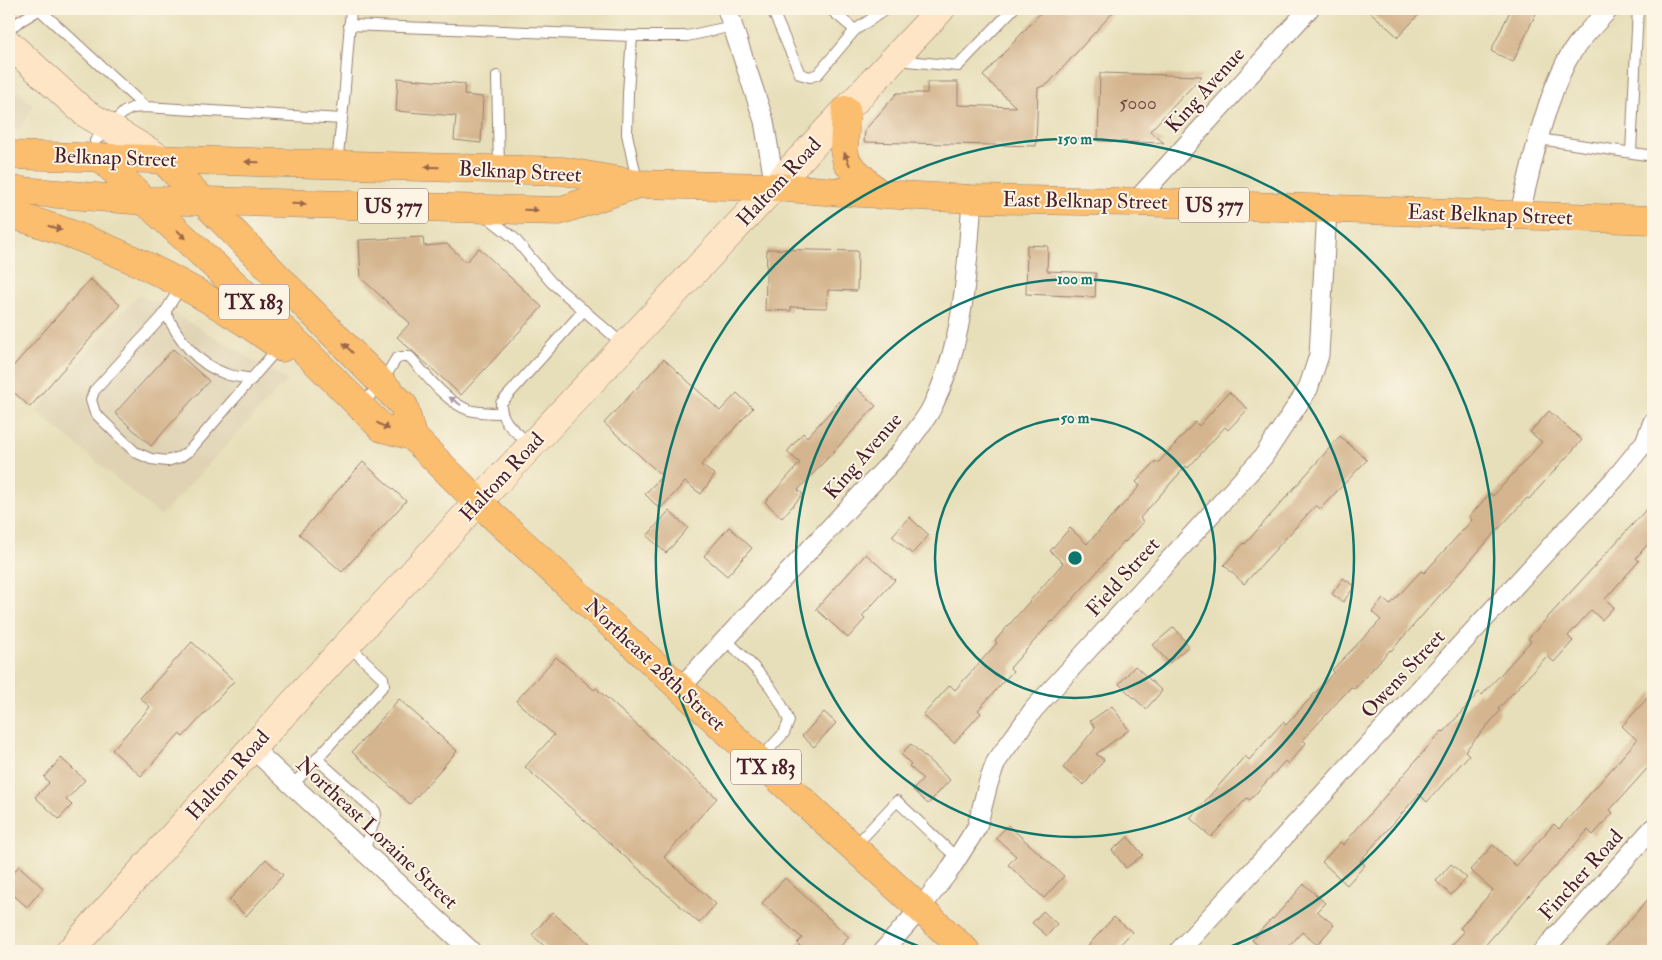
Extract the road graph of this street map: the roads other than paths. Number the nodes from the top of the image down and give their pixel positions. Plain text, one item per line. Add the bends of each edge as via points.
1 (40, 9) edge
2 (351, 9) edge
3 (772, 9) edge
4 (830, 9) edge
5 (886, 9) edge
6 (1013, 9) edge
7 (1309, 9) edge
8 (1609, 9) edge
9 (1638, 9) edge
10 (933, 14) edge
11 (730, 17) edge
12 (349, 26) junction
13 (9, 30) edge
14 (855, 30) junction
15 (632, 36) junction
16 (9, 44) edge
17 (893, 60) junction
18 (497, 76) dead end
19 (145, 107) junction
20 (846, 110) junction
21 (342, 119) junction
22 (1539, 138) junction
23 (102, 142) junction
24 (1632, 152) junction
25 (9, 155) edge
26 (1653, 156) edge
27 (163, 160) junction
28 (337, 164) junction
29 (498, 169) junction
30 (637, 184) junction
31 (775, 186) junction
32 (9, 190) edge
33 (880, 195) junction
34 (972, 199) junction
35 (145, 201) junction
36 (205, 201) junction
37 (1135, 202) junction
38 (270, 203) junction
39 (477, 209) junction
40 (1327, 209) junction
41 (9, 214) edge
42 (1519, 216) junction
43 (1653, 220) edge
44 (267, 265) junction
45 (183, 284) junction
46 (289, 287) junction
47 (584, 310) junction
48 (264, 311) junction
49 (165, 312) junction
50 (279, 346) junction
51 (624, 346) junction
52 (252, 378) junction
53 (382, 382) junction
54 (360, 406) junction
55 (501, 413) junction
56 (1653, 422) edge
57 (412, 436) junction
58 (531, 445) junction
59 (478, 502) junction
60 (725, 639) junction
61 (347, 645) junction
62 (680, 688) junction
63 (252, 748) junction
64 (318, 759) junction
65 (759, 760) junction
66 (292, 786) junction
67 (1653, 828) edge
68 (854, 848) junction
69 (364, 852) junction
70 (957, 858) junction
71 (920, 909) junction
72 (70, 951) edge
73 (471, 951) edge
74 (883, 951) edge
75 (966, 951) edge
76 (1180, 951) edge
77 (1543, 951) edge

1 - 13 lane
1 - 19 lane
2 - 12 lane
3 - 14 lane via 800,74 810,77 818,74
4 - 14 lane
5 - 14 lane
6 - 17 lane via 958,66
7 - 37 street, King Avenue
8 - 22 street via 1567,61 1547,108
9 - 24 lane
10 - 17 main road, Haltom Road
11 - 15 lane via 687,36
11 - 31 street via 764,122
12 - 15 lane
12 - 21 lane
15 - 30 lane via 627,134
16 - 23 main road, TX 183 via 85,113
17 - 20 main road, Haltom Road
18 - 29 lane
19 - 21 lane
19 - 23 lane via 124,112
20 - 31 main road, Haltom Road
33 -> 20 main road via 846,163
21 - 28 lane
22 - 24 lane
22 - 42 street
23 - 25 main road, Belknap Street / US 377
23 - 27 main road, Belknap Street / US 377
23 - 35 main road, TX 183
24 - 26 lane
28 -> 27 main road, Belknap Street / US 377
27 - 36 main road, TX 183
29 -> 28 main road, Belknap Street / US 377
29 - 30 main road, Belknap Street / US 377 via 563,171
30 - 31 main road, East Belknap Street / US 377
39 -> 30 main road, Belknap Street / US 377 via 559,211
31 - 33 main road, East Belknap Street / US 377
31 - 51 main road, Haltom Road
32 - 35 main road, Belknap Street / US 377
33 - 34 main road, East Belknap Street / US 377
34 - 37 main road, East Belknap Street / US 377
34 - 60 street, King Avenue via 965,294 949,367 929,412 899,454
35 - 36 main road, Belknap Street / US 377
35 -> 48 main road, TX 183
36 - 38 main road, Belknap Street / US 377
36 - 44 main road, TX 183
37 - 40 main road, East Belknap Street / US 377
38 -> 39 main road, Belknap Street / US 377
38 - 44 main road via 252,217 250,227 252,242
39 - 47 lane via 514,238 551,282
40 - 42 main road, East Belknap Street / US 377
40 - 70 street, Field Street via 1319,355 1308,389 1263,457 1034,709 996,762 977,827
41 -> 45 main road via 72,234
42 - 43 main road, East Belknap Street / US 377
44 - 46 main road, TX 183
45 - 49 lane
45 - 50 main road
46 - 48 main road
53 -> 46 main road, TX 183
47 - 51 lane
47 - 55 lane via 501,403
48 - 54 main road, TX 183
49 - 52 lane via 190,352 208,366 227,375
49 - 52 lane via 94,391 91,400 95,413 135,452 150,459 167,461 180,457 190,450
50 - 52 lane
50 - 54 main road
51 - 58 main road, Haltom Road
53 - 54 lane
55 -> 53 lane via 467,409 450,399 410,357 396,359
53 - 57 main road, TX 183 via 404,406
54 -> 57 main road, TX 183 via 382,428
55 - 58 lane via 506,422
56 - 76 street, Owens Street via 1644,442 1615,479
57 - 59 main road, Northeast 28th Street / TX 183
58 - 59 main road, Haltom Road
59 - 61 main road, Haltom Road
59 - 62 main road, Northeast 28th Street / TX 183
60 - 62 street, King Avenue
60 - 65 lane via 770,687 790,721 784,733
61 - 63 main road, Haltom Road
61 - 64 lane via 383,678 384,685
62 - 65 main road, Northeast 28th Street / TX 183
63 - 66 street, Northeast Loraine Street
63 - 72 main road, Haltom Road
64 - 66 lane
64 - 69 lane via 375,811
65 - 68 main road, Northeast 28th Street / TX 183
66 - 69 street, Northeast Loraine Street
67 - 77 street, Fincher Road
68 - 70 lane via 897,801
68 - 71 main road, Northeast 28th Street / TX 183
69 - 73 street, Northeast Loraine Street
70 - 71 street, Field Street
71 - 74 street, Field Street
71 - 75 main road, Northeast 28th Street / TX 183

